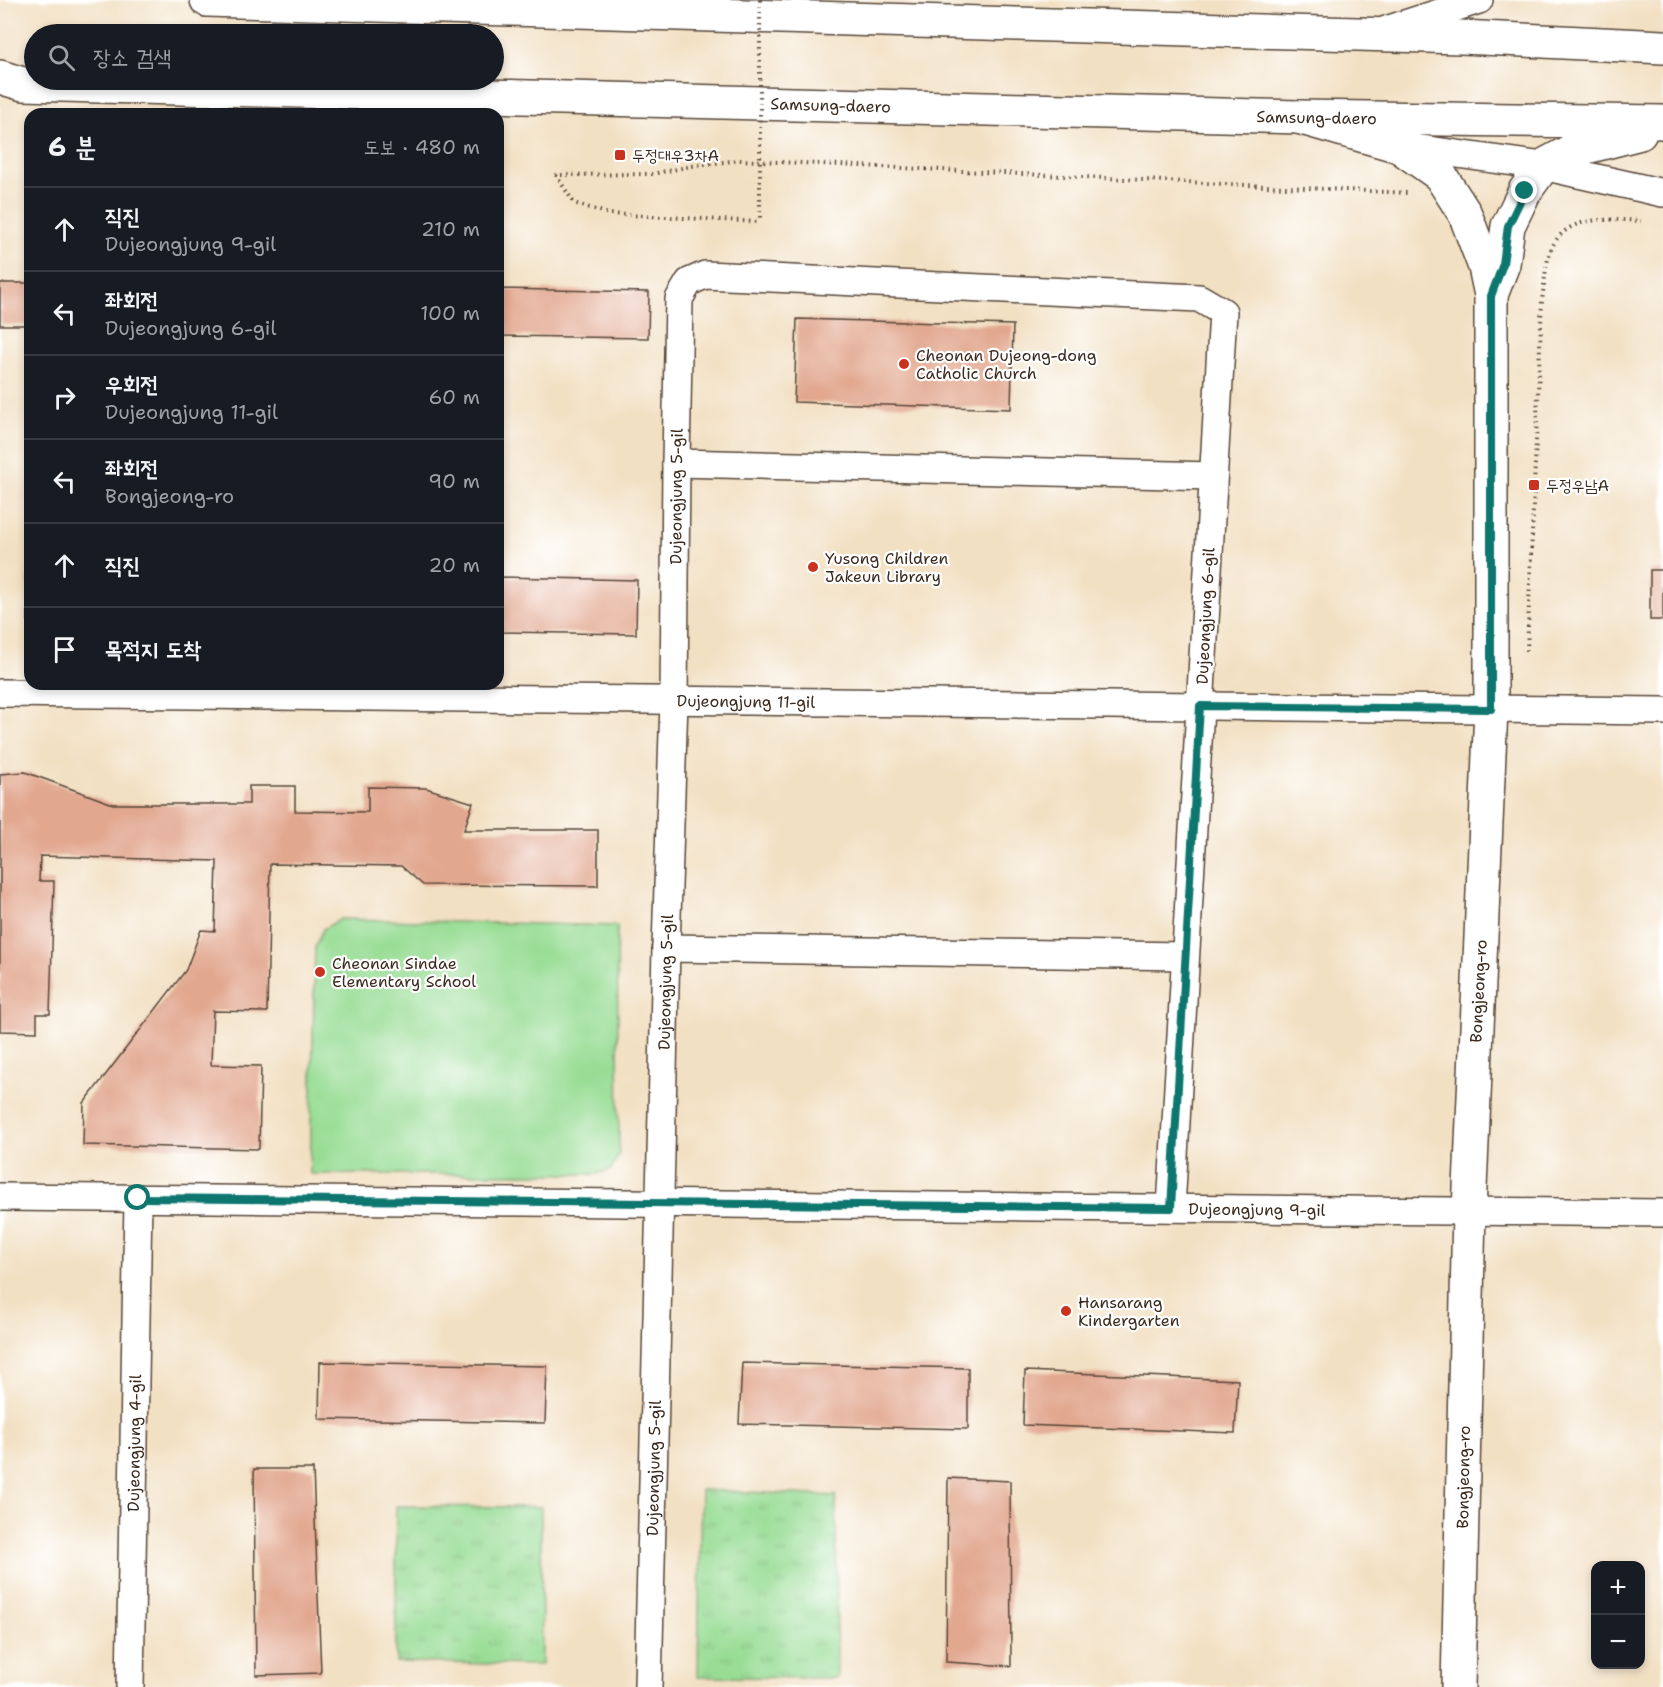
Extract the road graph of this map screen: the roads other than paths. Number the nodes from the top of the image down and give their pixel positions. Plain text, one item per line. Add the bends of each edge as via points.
1 (207, 0) edge
2 (1479, 0) edge
3 (1372, 35) junction
4 (1663, 47) edge
5 (8, 84) edge
6 (24, 84) edge
7 (243, 90) edge
8 (1298, 117) junction
9 (1663, 122) edge
10 (1663, 127) edge
11 (1399, 146) junction
12 (1543, 166) junction
13 (1663, 193) edge
14 (1491, 296) junction
15 (1223, 312) joint
16 (676, 463) junction
17 (1213, 476) junction
18 (0, 693) edge
19 (674, 700) junction
20 (1200, 706) junction
21 (1491, 709) junction
22 (1663, 711) edge
23 (666, 948) junction
24 (1185, 956) junction
25 (0, 1197) edge
26 (138, 1198) junction
27 (660, 1203) junction
28 (1171, 1208) junction
29 (1469, 1211) junction
30 (1663, 1213) edge
31 (130, 1687) edge
32 (648, 1687) edge
33 (1458, 1687) edge

1 - 3 main road
2 - 3 street
3 - 4 main road
5 - 6 main road, Samsung-daero
7 - 8 main road, Samsung-daero
8 - 9 main road, Samsung-daero
8 - 11 main road
10 - 12 main road via 1571,151
11 - 12 street
11 - 14 main road via 1440,175 1465,214 1485,267
12 - 13 street
12 - 14 main road via 1508,226 1503,264
14 - 21 main road, Bongjeong-ro
15 - 16 street, Dujeongjung 5-gil via 1199,298 705,275 689,282 679,299
15 - 17 street, Dujeongjung 6-gil
16 - 17 street
16 - 19 street, Dujeongjung 5-gil
17 - 20 street, Dujeongjung 6-gil
18 - 19 street, Dujeongjung 11-gil
19 - 20 street, Dujeongjung 11-gil
19 - 23 street, Dujeongjung 5-gil
20 - 21 street, Dujeongjung 11-gil
20 - 24 street, Dujeongjung 6-gil
21 - 22 street, Dujeongjung 11-gil
21 - 29 main road, Bongjeong-ro
23 - 24 street
23 - 27 street, Dujeongjung 5-gil
24 - 28 street, Dujeongjung 6-gil
25 - 26 street, Dujeongjung 9-gil
26 - 27 street, Dujeongjung 9-gil
26 - 31 street, Dujeongjung 4-gil
27 - 28 street, Dujeongjung 9-gil
27 - 32 street, Dujeongjung 5-gil
28 - 29 street, Dujeongjung 9-gil
29 - 30 street, Dujeongjung 9-gil
29 - 33 main road, Bongjeong-ro

